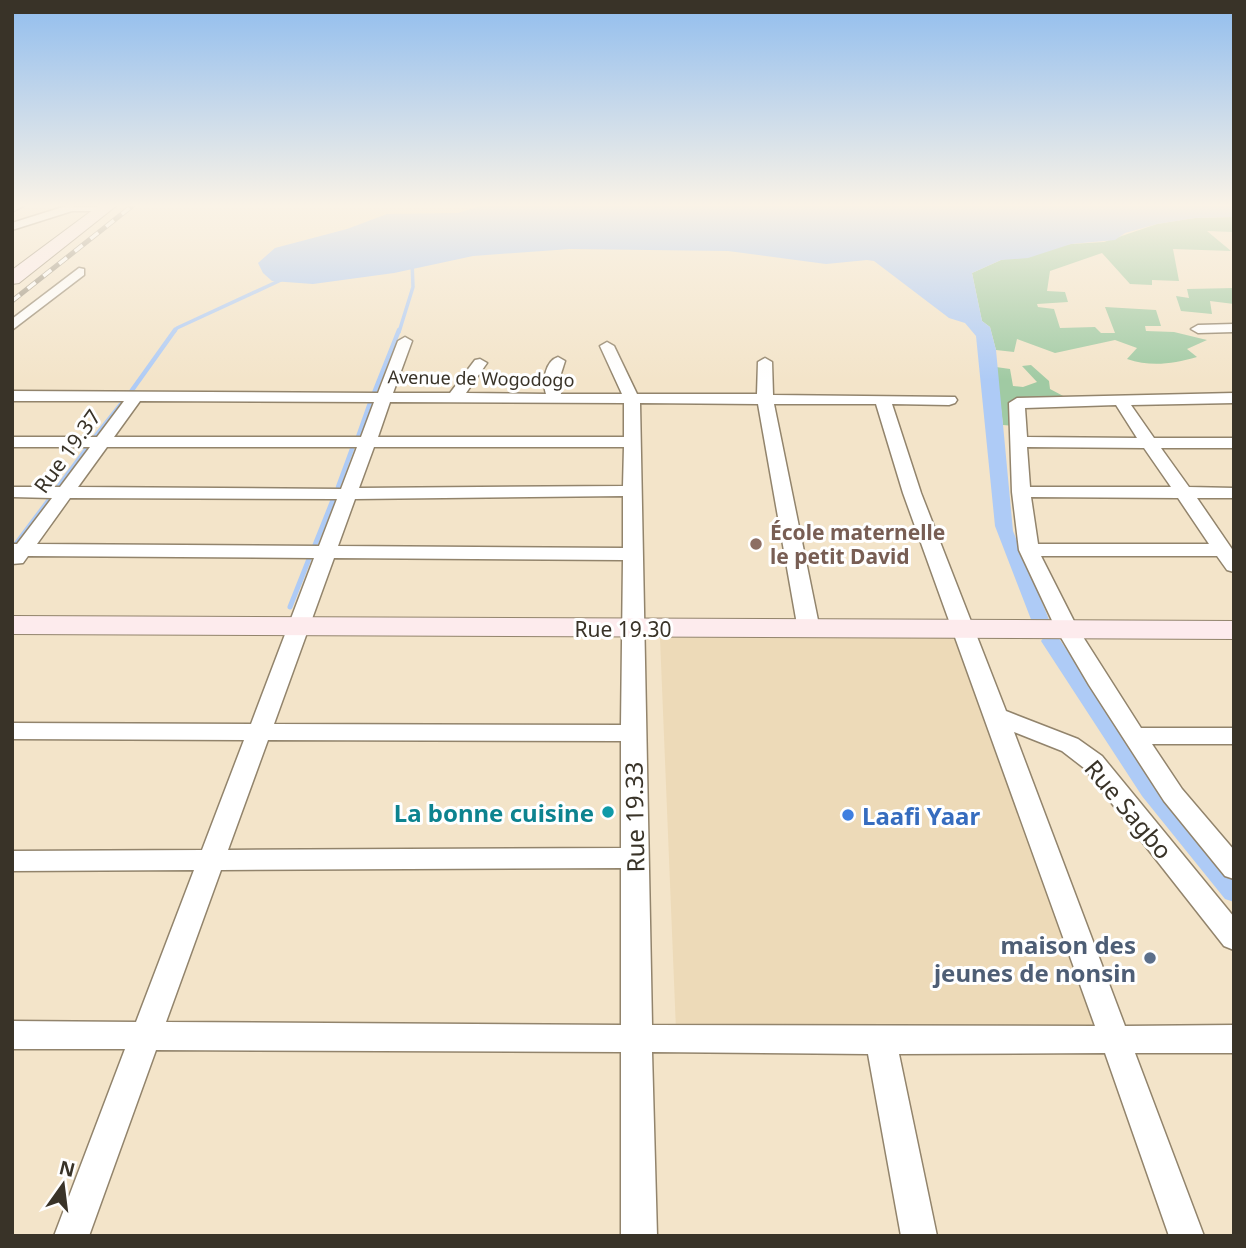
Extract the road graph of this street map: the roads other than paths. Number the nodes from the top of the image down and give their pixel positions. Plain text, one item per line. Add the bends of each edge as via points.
1 (30, 264) edge
2 (79, 272) dead end
3 (12, 279) edge
4 (12, 326) edge
5 (1234, 328) edge
6 (1198, 329) dead end
7 (405, 341) dead end
8 (607, 346) dead end
9 (558, 361) dead end
10 (765, 362) dead end
11 (480, 363) dead end
12 (12, 396) edge
13 (383, 396) junction
14 (455, 397) junction
15 (134, 398) junction
16 (555, 398) junction
17 (1234, 398) edge
18 (632, 399) junction
19 (765, 399) junction
20 (881, 399) junction
21 (949, 400) dead end
22 (1119, 400) junction
23 (12, 442) edge
24 (366, 442) junction
25 (632, 442) junction
26 (1019, 442) junction
27 (1149, 442) junction
28 (102, 443) junction
29 (1234, 443) edge
30 (634, 491) junction
31 (12, 492) edge
32 (1021, 492) junction
33 (65, 493) junction
34 (1185, 493) junction
35 (1234, 493) edge
36 (347, 494) junction
37 (1029, 550) junction
38 (325, 552) junction
39 (634, 554) junction
40 (16, 555) edge
41 (1228, 558) edge
42 (12, 625) edge
43 (297, 627) junction
44 (964, 628) junction
45 (634, 629) junction
46 (1066, 629) junction
47 (809, 630) junction
48 (1234, 630) edge
49 (997, 716) junction
50 (12, 731) edge
51 (257, 731) junction
52 (633, 733) junction
53 (1135, 736) junction
54 (1234, 736) edge
55 (635, 858) junction
56 (12, 861) edge
57 (210, 862) junction
58 (1230, 862) edge
59 (1234, 938) edge
60 (12, 1035) edge
61 (145, 1036) junction
62 (638, 1037) junction
63 (1115, 1039) junction
64 (1234, 1039) edge
65 (881, 1040) junction
66 (71, 1236) edge
67 (639, 1236) edge
68 (919, 1236) edge
69 (1187, 1236) edge

1 - 3 street
2 - 4 street
5 - 6 street
7 - 13 street
8 - 18 street
9 - 16 street via 550,383
10 - 19 street
11 - 14 street
12 - 15 street, Avenue de Wogodogo
13 - 14 street, Avenue de Wogodogo
13 - 15 street, Avenue de Wogodogo
13 - 24 street
14 - 16 street, Avenue de Wogodogo
15 - 28 street, Rue 19.37
16 - 18 street, Avenue de Wogodogo
17 - 22 street
18 - 19 street, Avenue de Wogodogo
18 - 25 street, Rue 19.33
19 - 20 street, Avenue de Wogodogo
19 - 47 street
20 - 21 street, Avenue de Wogodogo
20 - 44 street
22 - 26 street via 1019,403
22 - 27 street
23 - 28 street
24 - 25 street
24 - 28 street
24 - 36 street
25 - 30 street, Rue 19.33
26 - 27 street
26 - 32 street
27 - 29 street
27 - 34 street
28 - 33 street, Rue 19.37
30 - 36 street
30 - 39 street, Rue 19.33
31 - 33 street
32 - 34 street
32 - 37 street
33 - 36 street
33 - 40 street, Rue 19.37
34 - 35 street
34 - 41 street
36 - 38 street
37 - 41 street
37 - 46 street
38 - 39 street
38 - 40 street
38 - 43 street
39 - 45 street, Rue 19.33
42 - 43 street, Rue 19.30
43 - 45 street, Rue 19.30
43 - 51 street
44 - 46 street, Rue 19.30
44 - 47 street, Rue 19.30
44 - 49 street
45 - 47 street, Rue 19.30
45 - 52 street, Rue 19.33
46 - 48 street, Rue 19.30
46 - 53 street
49 - 59 street, Rue Sagbo via 1070,745 1093,762
49 - 63 street
50 - 51 street
51 - 52 street
51 - 57 street
52 - 55 street, Rue 19.33
53 - 54 street
53 - 58 street via 1193,822
55 - 57 street
55 - 62 street, Rue 19.33
56 - 57 street
57 - 61 street
60 - 61 street
61 - 62 street
61 - 66 street
62 - 65 street
62 - 67 street, Rue 19.33
63 - 64 street
63 - 65 street
63 - 69 street
65 - 68 street

